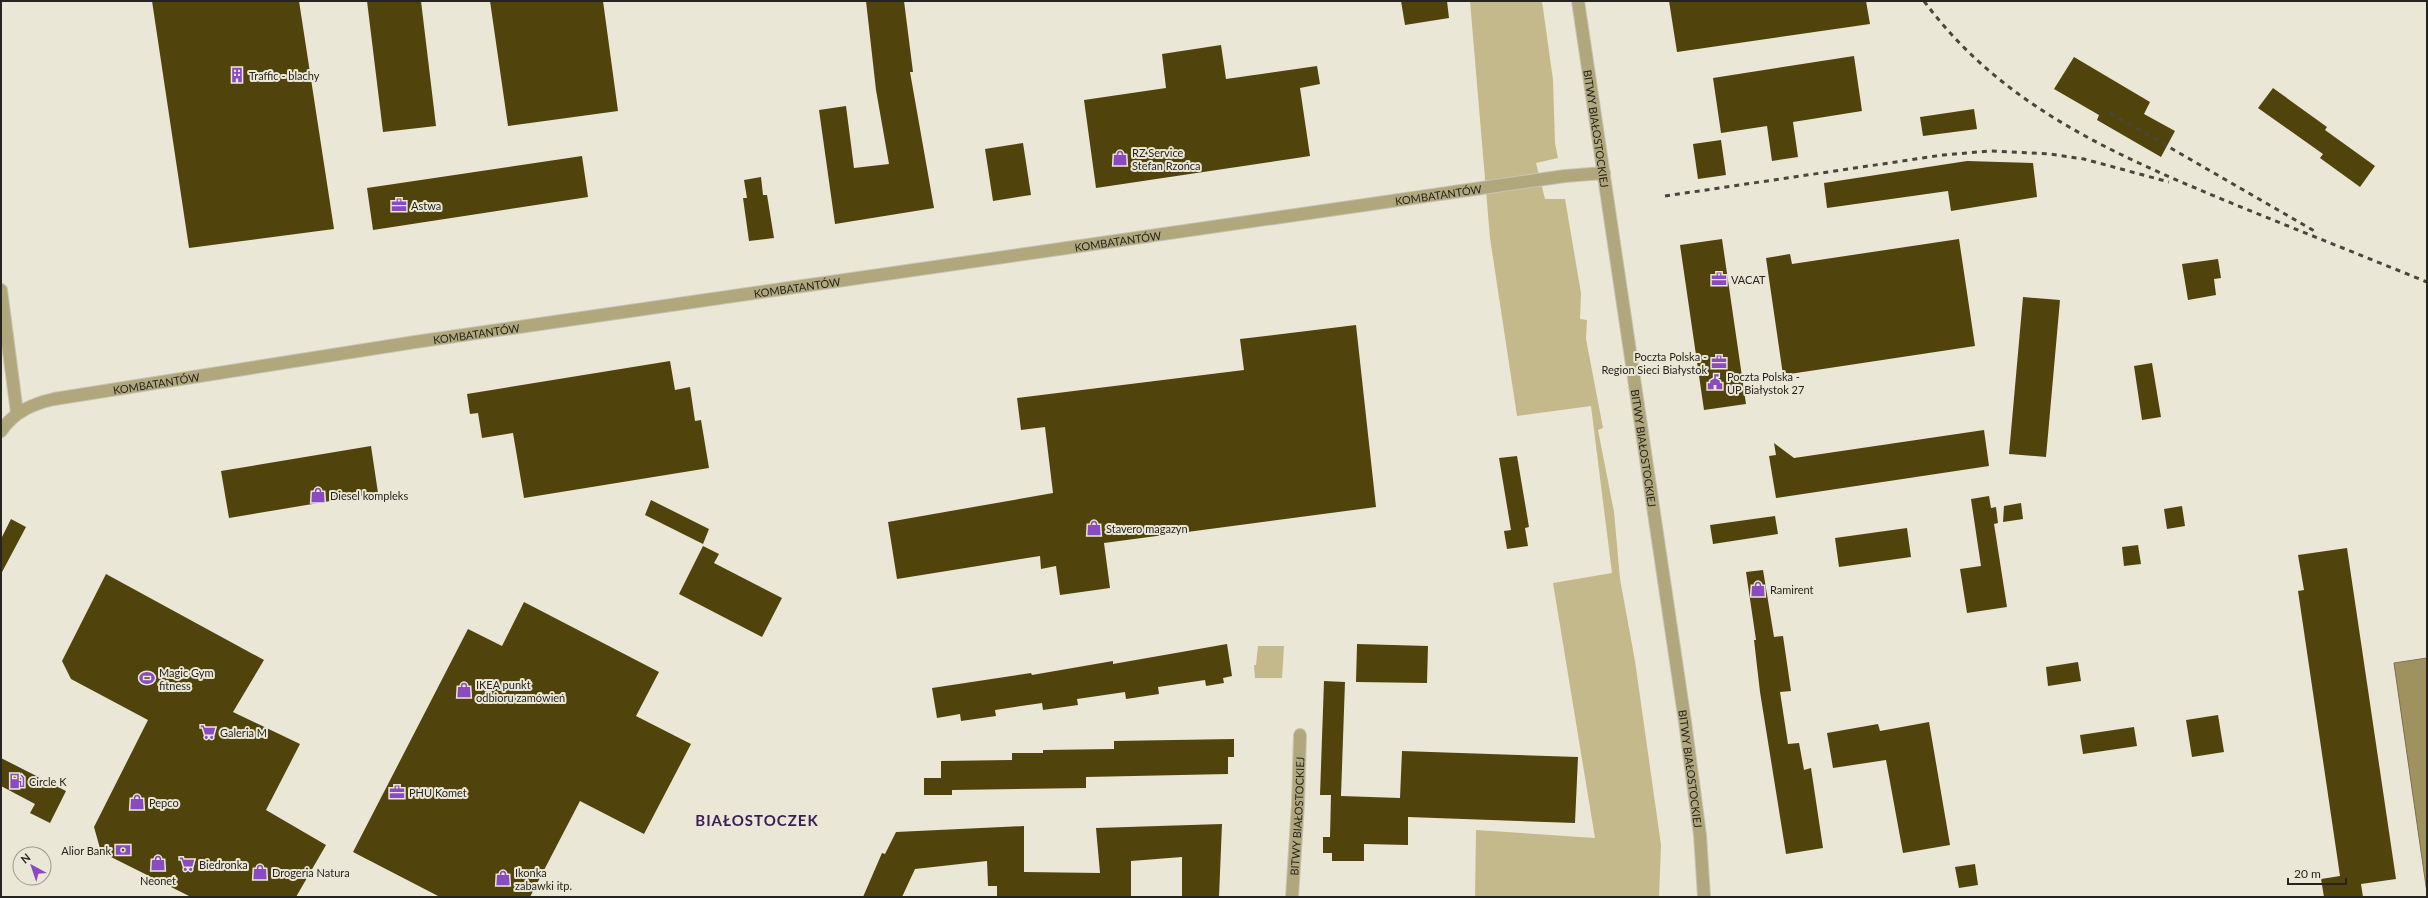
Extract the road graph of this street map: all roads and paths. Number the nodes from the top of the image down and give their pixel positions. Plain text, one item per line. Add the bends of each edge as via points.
1 (1578, 1) edge
2 (1604, 173) junction
3 (1, 290) edge
4 (18, 413) junction
5 (1, 431) edge
6 (1300, 735) dead end
7 (1292, 897) edge
8 (1704, 897) edge

1 - 2 street, BITWY BIAŁOSTOCKIEJ
2 - 4 street, KOMBATANTÓW via 1565,176 415,342 54,399 40,402
2 - 8 street, BITWY BIAŁOSTOCKIEJ via 1685,722 1700,835
3 - 4 street
4 - 5 street, KOMBATANTÓW
6 - 7 street, BITWY BIAŁOSTOCKIEJ

